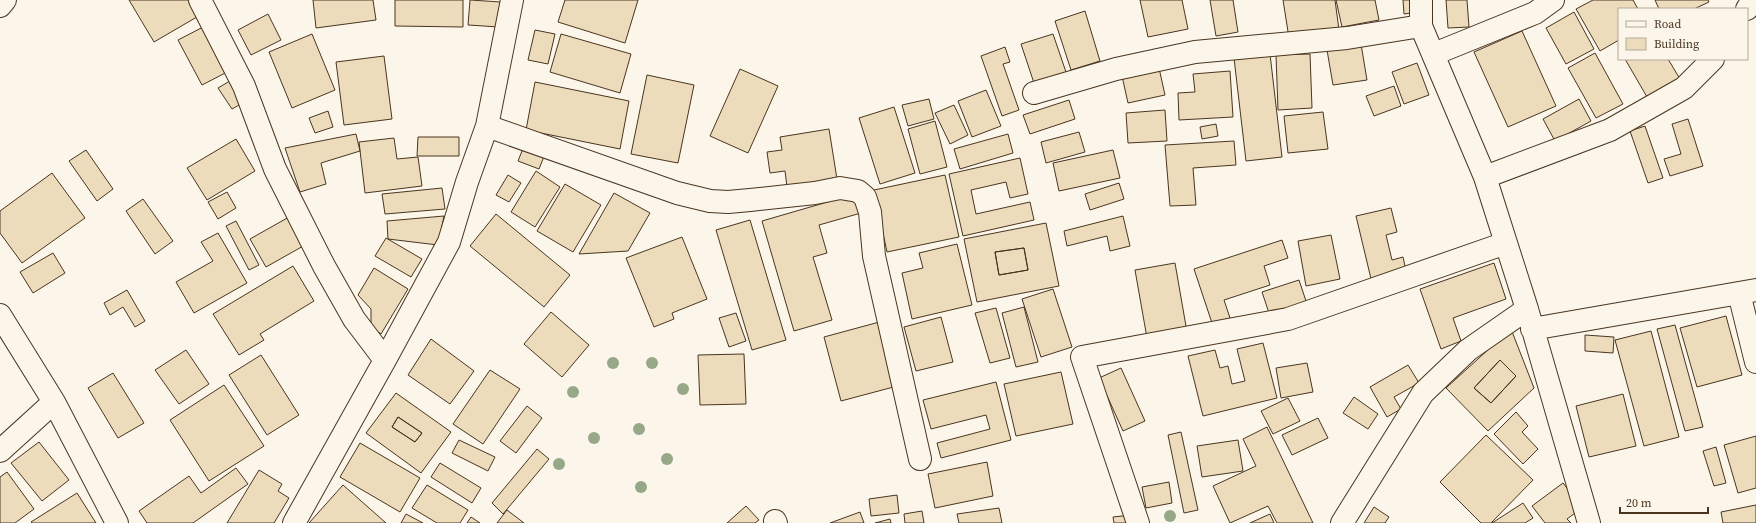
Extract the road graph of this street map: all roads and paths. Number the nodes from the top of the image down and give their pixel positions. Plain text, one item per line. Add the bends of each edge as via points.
1 (5, 0) edge
2 (200, 0) edge
3 (512, 0) edge
4 (1421, 0) edge
5 (1553, 0) edge
6 (0, 6) edge
7 (1421, 26) junction
8 (1434, 54) junction
9 (1712, 60) edge
10 (1034, 93) dead end
11 (487, 126) junction
12 (1485, 177) junction
13 (1506, 243) junction
14 (1748, 292) edge
15 (0, 315) edge
16 (1530, 319) junction
17 (385, 360) junction
18 (1756, 362) edge
19 (54, 402) junction
20 (0, 451) edge
21 (920, 459) dead end
22 (116, 523) edge
23 (294, 523) edge
24 (1138, 523) edge
25 (1342, 523) edge
26 (1589, 523) edge

1 - 6 street
2 - 17 street via 244,86 275,169 324,266 354,319
3 - 11 street
4 - 7 street
5 - 8 street via 1536,13
7 - 8 street
7 - 10 street via 1347,38 1195,52 1116,69
8 - 12 street
9 - 12 street via 1684,88 1610,130
11 - 17 street via 466,182 448,242
11 - 21 street via 677,193 710,201 750,200 840,188 858,191 866,197 874,256
12 - 13 street
13 - 16 street
13 - 24 street via 1288,319 1082,357
14 - 16 street
14 - 18 street
15 - 19 street
16 - 25 street via 1468,350 1424,393
16 - 26 street
17 - 23 street
19 - 20 street
19 - 22 street

